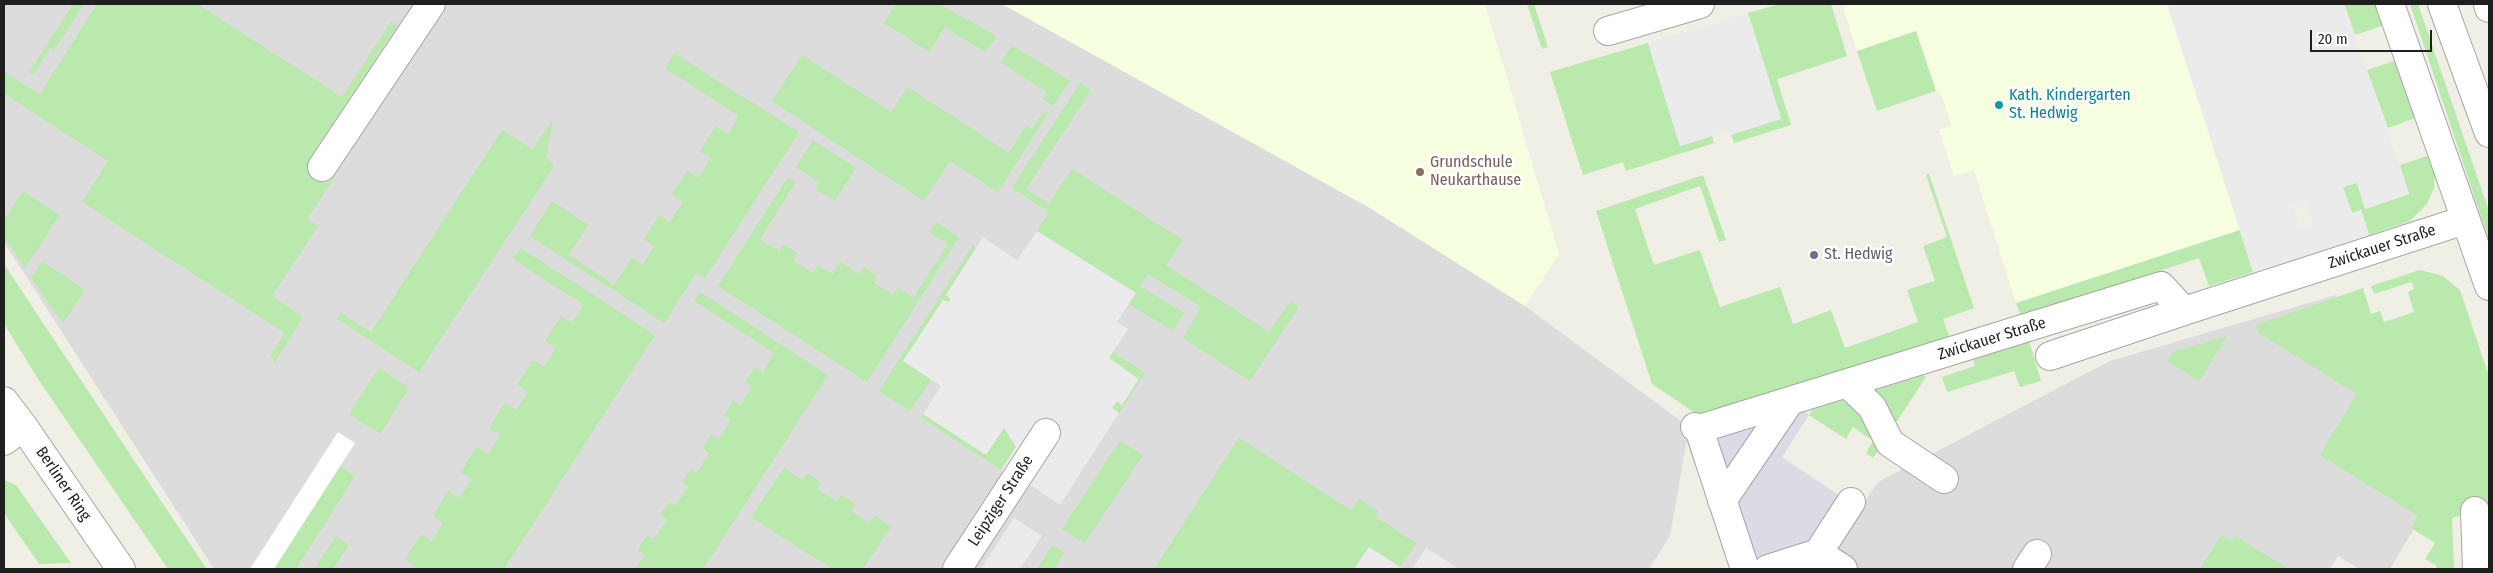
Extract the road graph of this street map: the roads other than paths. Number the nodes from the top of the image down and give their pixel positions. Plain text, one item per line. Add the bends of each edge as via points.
1 (431, 4) edge
2 (1700, 4) edge
3 (2390, 4) edge
4 (2442, 4) edge
5 (2488, 4) edge
6 (2489, 8) edge
7 (1608, 31) dead end
8 (2489, 133) edge
9 (322, 167) dead end
10 (2465, 220) junction
11 (2489, 286) edge
12 (2184, 311) junction
13 (2050, 356) dead end
14 (1848, 384) junction
15 (4, 401) edge
16 (1790, 401) junction
17 (14, 433) edge
18 (1046, 433) dead end
19 (1944, 479) dead end
20 (1722, 501) junction
21 (1851, 502) dead end
22 (2475, 511) dead end
23 (1818, 553) junction
24 (1737, 559) edge
25 (121, 569) edge
26 (957, 569) edge
27 (1768, 569) edge
28 (1843, 569) edge
29 (2477, 569) edge

1 - 9 street
2 - 7 street
3 - 10 street
4 - 8 street
5 - 6 street
10 - 11 street
10 - 12 street, Zwickauer Straße
12 - 13 street, Zwickauer Straße
12 - 14 street, Zwickauer Straße via 2161,286
14 - 16 street, Zwickauer Straße
14 - 19 street via 1872,407 1890,443
15 - 17 street, Berliner Ring
16 - 20 street
16 - 20 street, Zwickauer Straße via 1697,428
17 - 25 street, Berliner Ring
18 - 26 street, Leipziger Straße
20 - 24 street
21 - 23 street
22 - 29 street
23 - 27 street
23 - 28 street

